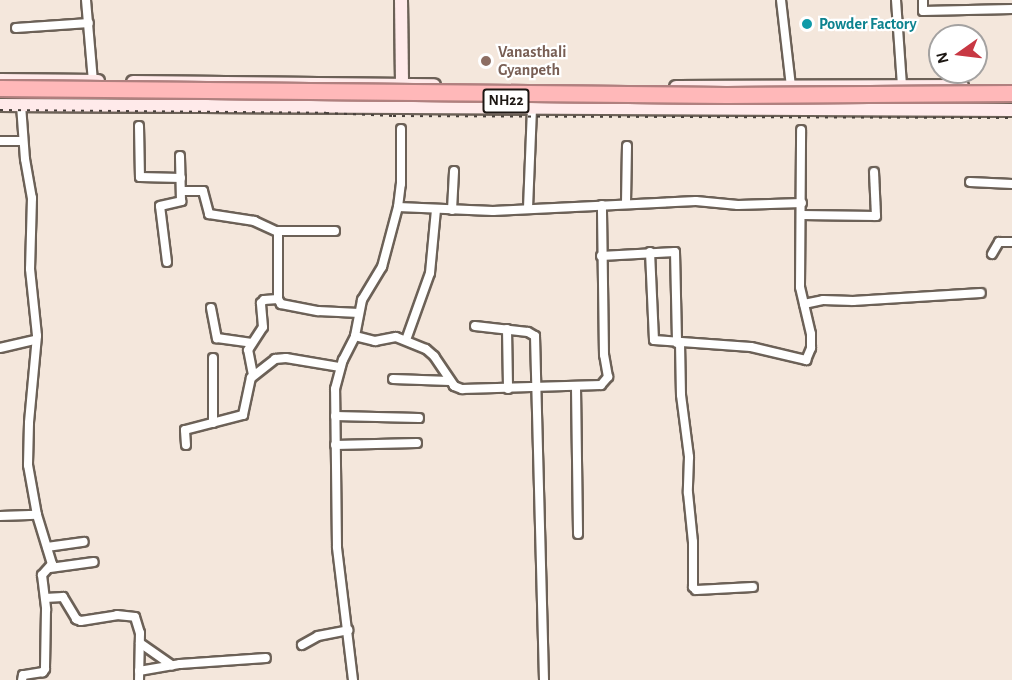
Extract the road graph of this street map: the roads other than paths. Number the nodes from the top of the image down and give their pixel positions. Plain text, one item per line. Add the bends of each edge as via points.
1 (86, 0) edge
2 (401, 0) edge
3 (781, 0) edge
4 (896, 0) edge
5 (923, 0) edge
6 (1012, 9) edge
7 (89, 23) junction
8 (16, 27) dead end
9 (0, 80) edge
10 (93, 81) junction
11 (116, 82) junction
12 (402, 84) junction
13 (450, 85) junction
14 (791, 86) junction
15 (832, 86) junction
16 (902, 86) junction
17 (1012, 86) edge
18 (0, 88) edge
19 (1012, 93) edge
20 (0, 97) edge
21 (1012, 102) edge
22 (0, 105) edge
23 (21, 105) junction
24 (115, 105) junction
25 (450, 108) junction
26 (531, 108) junction
27 (831, 110) junction
28 (1012, 110) edge
29 (139, 126) dead end
30 (401, 129) dead end
31 (801, 130) dead end
32 (0, 141) edge
33 (23, 141) junction
34 (627, 146) dead end
35 (180, 156) dead end
36 (454, 171) dead end
37 (874, 172) dead end
38 (181, 178) junction
39 (970, 182) dead end
40 (1012, 184) edge
41 (181, 191) junction
42 (626, 203) junction
43 (802, 203) junction
44 (602, 205) junction
45 (398, 207) junction
46 (528, 208) junction
47 (436, 209) junction
48 (452, 210) junction
49 (802, 215) junction
50 (278, 231) junction
51 (335, 231) dead end
52 (1012, 242) edge
53 (650, 252) junction
54 (992, 254) dead end
55 (602, 255) junction
56 (167, 262) dead end
57 (981, 293) dead end
58 (278, 299) junction
59 (804, 304) junction
60 (211, 308) dead end
61 (359, 313) junction
62 (475, 326) dead end
63 (507, 329) junction
64 (355, 336) junction
65 (36, 340) junction
66 (406, 340) junction
67 (252, 343) junction
68 (678, 343) junction
69 (0, 348) edge
70 (213, 358) dead end
71 (340, 367) junction
72 (253, 375) junction
73 (393, 378) dead end
74 (450, 381) junction
75 (576, 388) junction
76 (508, 389) junction
77 (536, 389) junction
78 (334, 416) junction
79 (419, 418) dead end
80 (213, 423) junction
81 (417, 443) dead end
82 (186, 445) dead end
83 (335, 445) junction
84 (37, 515) junction
85 (0, 516) edge
86 (578, 534) dead end
87 (84, 542) dead end
88 (47, 547) junction
89 (94, 562) dead end
90 (50, 568) junction
91 (753, 587) dead end
92 (45, 598) junction
93 (348, 630) junction
94 (140, 643) junction
95 (302, 645) dead end
96 (266, 658) dead end
97 (172, 665) junction
98 (45, 670) junction
99 (139, 675) edge
100 (22, 680) edge
101 (48, 680) edge
102 (353, 680) edge
103 (544, 680) edge

1 - 7 street
2 - 12 street
3 - 14 street
4 - 16 street
5 - 6 street via 923,11
7 - 8 street
7 - 10 street
9 - 10 street
10 - 11 street
11 - 12 street
11 - 24 street
12 - 13 street
13 - 14 street
13 - 25 street
14 - 15 street
15 - 16 street
15 - 27 street
16 - 17 street
18 - 19 highway, NH22, bridge via 726,95
20 - 21 highway, NH22
22 - 23 street
23 - 24 street
23 - 33 street
24 - 25 street
25 - 26 street
26 - 27 street
26 - 46 street
27 - 28 street
29 - 38 street via 140,177
30 - 45 street
31 - 43 street
32 - 33 street
33 - 65 street via 32,198 30,269
34 - 42 street
35 - 38 street
36 - 48 street
37 - 49 street via 876,216
38 - 41 street
39 - 40 street
41 - 50 street via 203,191 209,214 254,221
41 - 56 street via 181,201 160,206
42 - 43 street
42 - 44 street
43 - 49 street
44 - 46 street
44 - 55 street
45 - 47 street
45 - 61 street via 382,267 362,300
46 - 48 street
47 - 48 street
47 - 66 street via 430,273
49 - 59 street via 800,272
50 - 51 street
50 - 58 street
52 - 54 street via 1000,241
53 - 55 street
53 - 68 street via 652,338
53 - 68 street via 673,250 676,254
55 - 75 street via 608,377 601,386
57 - 59 street
58 - 61 street via 281,304 296,307
58 - 67 street via 262,301 263,327
59 - 68 street via 811,334 805,361 752,347
60 - 67 street via 217,338
61 - 64 street
62 - 63 street
63 - 76 street
63 - 77 street via 532,332 535,336
64 - 66 street via 375,341 392,337
64 - 71 street
65 - 69 street
65 - 84 street via 27,447
66 - 74 street via 432,352
67 - 72 street via 248,355
68 - 91 street via 689,457 693,587
70 - 80 street
71 - 72 street via 280,358
71 - 78 street
72 - 80 street via 247,388 245,412
73 - 74 street
74 - 76 street via 457,388 468,390
75 - 77 street
75 - 86 street
76 - 77 street
77 - 103 street
78 - 79 street
78 - 83 street
80 - 82 street via 185,430
81 - 83 street
83 - 93 street via 338,562
84 - 85 street
84 - 88 street
87 - 88 street
88 - 90 street
89 - 90 street
90 - 92 street via 42,575
92 - 94 street via 63,597 81,621 117,615 135,617
92 - 98 street
93 - 95 street via 318,636
93 - 102 street
94 - 97 street
94 - 99 street
96 - 97 street
97 - 99 street
98 - 100 street via 24,675
98 - 101 street

